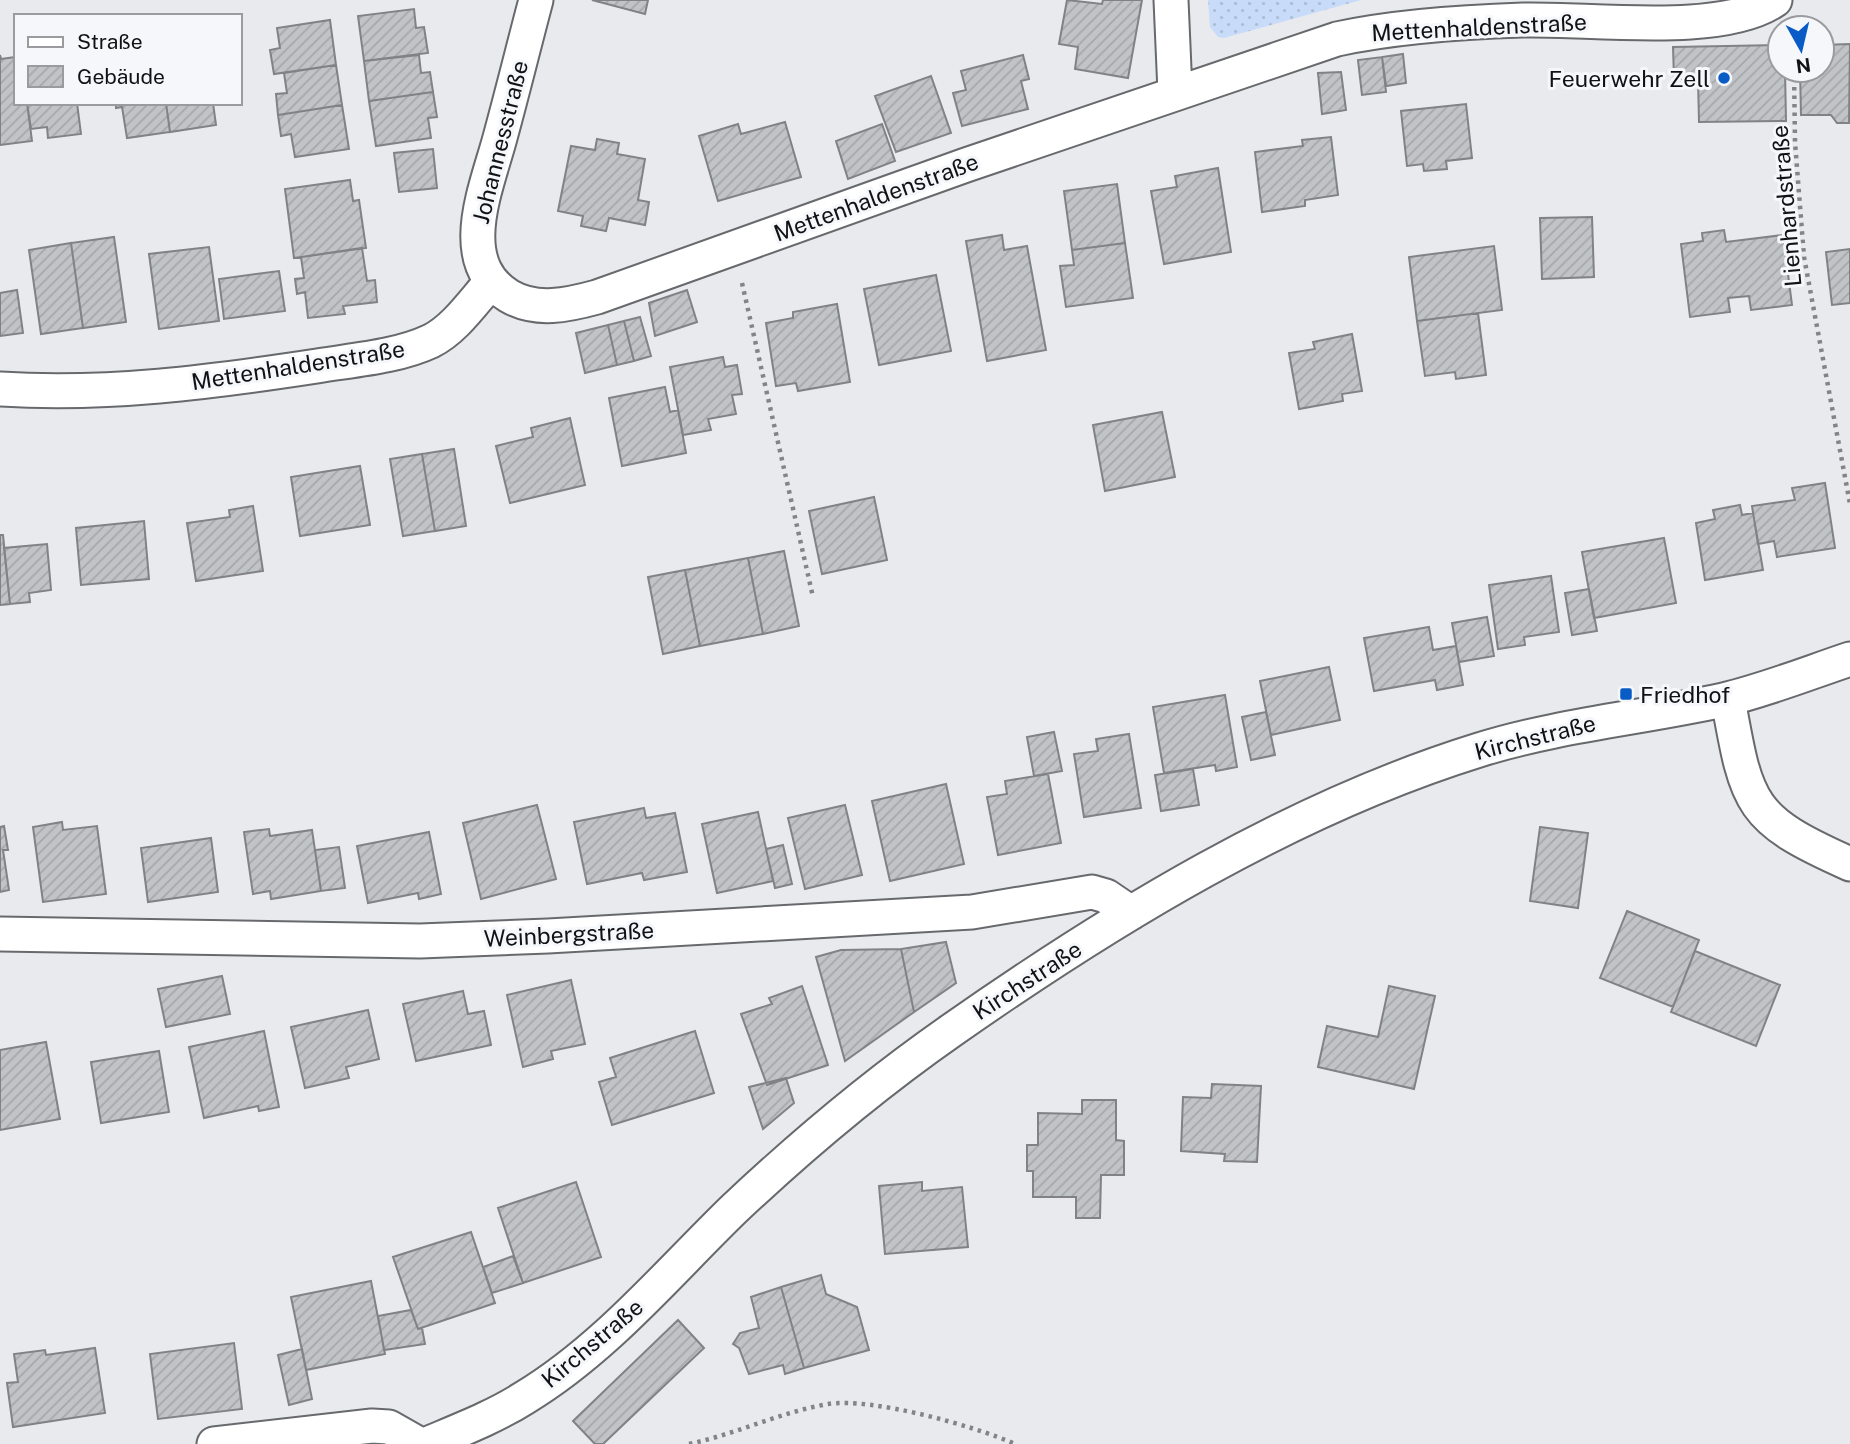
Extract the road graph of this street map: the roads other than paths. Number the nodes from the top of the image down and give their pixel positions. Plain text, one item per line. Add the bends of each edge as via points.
1 (536, 0) edge
2 (1171, 0) edge
3 (1774, 0) edge
4 (1175, 92) junction
5 (491, 282) junction
6 (0, 389) edge
7 (1850, 659) edge
8 (1728, 699) junction
9 (1850, 864) edge
10 (1131, 913) junction
11 (0, 934) edge
12 (214, 1444) edge
13 (419, 1444) edge
14 (427, 1444) edge

1 - 5 street, Johannesstraße via 479,221 479,256
2 - 4 street
3 - 4 street, Mettenhaldenstraße via 1750,13 1716,21 1521,20 1366,33 1286,54
4 - 5 street, Mettenhaldenstraße via 597,297 567,304 526,304
5 - 6 street, Mettenhaldenstraße via 439,336 401,351 161,386
7 - 8 street, Kirchstraße
8 - 9 street via 1744,777 1760,810 1791,837
8 - 10 street, Kirchstraße via 1557,729 1449,760 1309,818
10 - 11 street, Weinbergstraße via 1106,896 1087,892 972,912 521,937 375,941
10 - 14 street, Kirchstraße via 1028,977 867,1094 752,1193 624,1319 560,1374 501,1411
12 - 13 street via 381,1426

